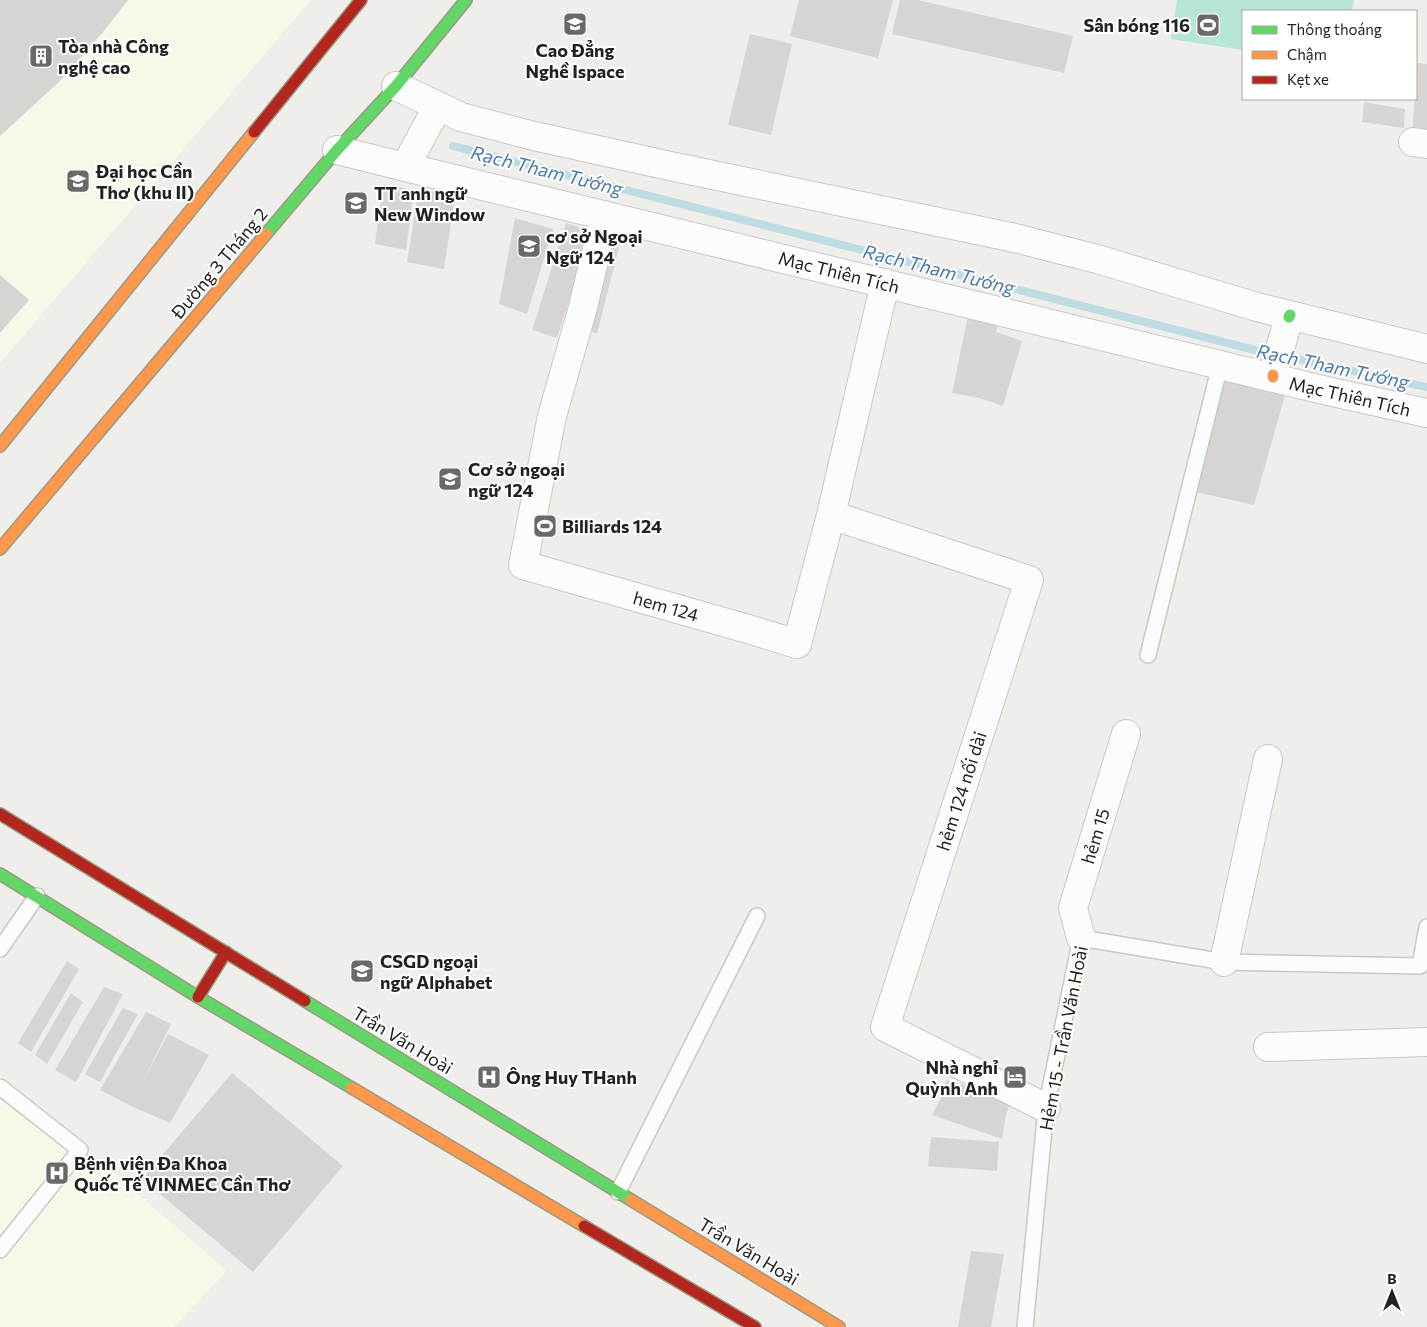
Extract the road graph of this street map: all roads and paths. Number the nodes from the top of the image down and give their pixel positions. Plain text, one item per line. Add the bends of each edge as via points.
1 (361, 0) edge
2 (466, 0) edge
3 (396, 86) junction
4 (438, 106) junction
5 (337, 150) junction
6 (405, 167) junction
7 (605, 215) junction
8 (885, 283) junction
9 (1290, 316) junction
10 (1427, 349) edge
11 (1220, 365) junction
12 (1273, 376) junction
13 (1427, 414) edge
14 (0, 446) edge
15 (831, 515) junction
16 (0, 549) edge
17 (1148, 655) dead end
18 (1126, 734) dead end
19 (1268, 759) dead end
20 (0, 814) edge
21 (0, 874) edge
22 (37, 896) junction
23 (757, 916) dead end
24 (1427, 927) edge
25 (1081, 938) junction
26 (0, 949) edge
27 (226, 952) junction
28 (1224, 962) junction
29 (198, 997) junction
30 (1427, 1042) edge
31 (1268, 1047) dead end
32 (0, 1087) edge
33 (1046, 1108) junction
34 (618, 1192) junction
35 (0, 1250) edge
36 (755, 1327) edge
37 (839, 1327) edge
38 (1025, 1327) edge

1 - 14 main road
2 - 3 main road, Đường 3 Tháng 2
3 - 4 street
3 - 5 main road, Đường 3 Tháng 2
4 - 6 street
4 - 9 street via 461,117 534,136 1015,238
5 - 6 street, Mạc Thiên Tích
5 - 16 main road, Đường 3 Tháng 2
6 - 7 street, Mạc Thiên Tích
7 - 8 street, Mạc Thiên Tích
7 - 15 street, hem 124 via 552,416 523,565 797,644
8 - 11 street, Mạc Thiên Tích
8 - 15 street, hem 124
9 - 10 street
9 - 12 street, Mạc Thiên Tích
11 - 12 street, Mạc Thiên Tích
11 - 17 lane
12 - 13 street, Mạc Thiên Tích
15 - 33 street, hẻm 124 nối dài via 1029,580 885,1028
18 - 25 street, hẻm 15 via 1073,908
19 - 28 street
20 - 27 main road, Trần Văn Hoài
21 - 22 main road
22 - 26 lane
22 - 29 main road
23 - 34 lane
24 - 28 lane, Hẻm 15 - Trần Văn Hoài via 1420,966
25 - 28 lane, Hẻm 15 - Trần Văn Hoài
25 - 33 lane, Hẻm 15 - Trần Văn Hoài
27 - 29 main road
27 - 34 main road, Trần Văn Hoài
29 - 36 main road
30 - 31 street
32 - 35 lane via 80,1150
33 - 38 lane, Hẻm 15 - Trần Văn Hoài
34 - 37 main road, Trần Văn Hoài

